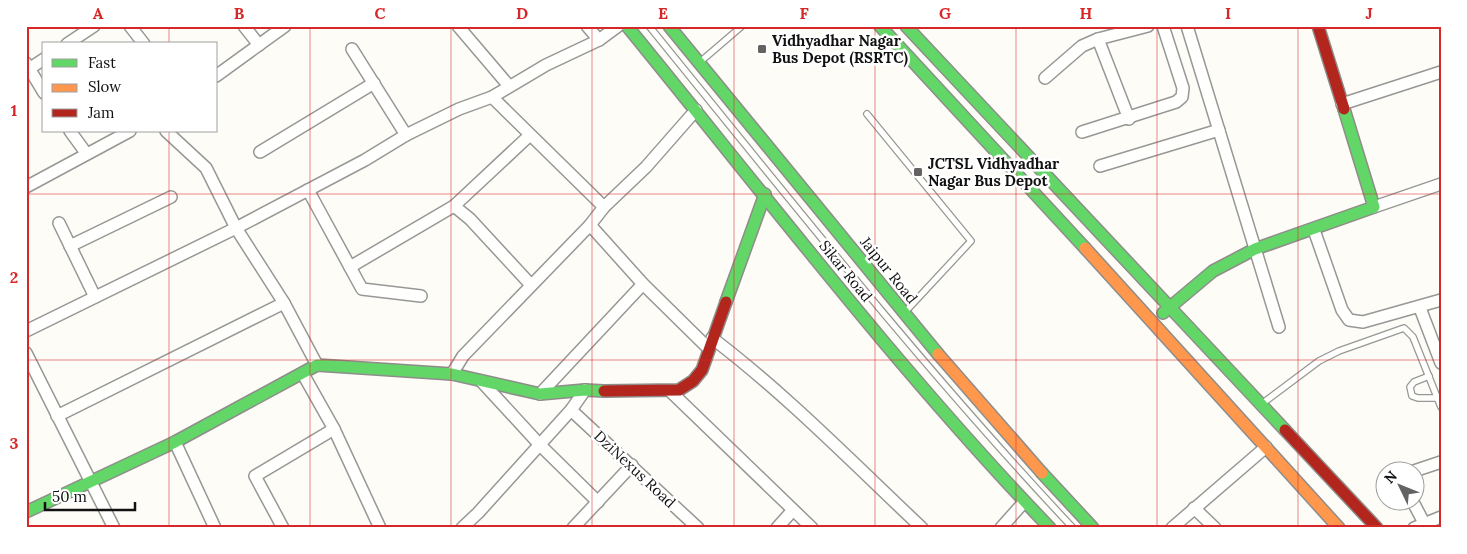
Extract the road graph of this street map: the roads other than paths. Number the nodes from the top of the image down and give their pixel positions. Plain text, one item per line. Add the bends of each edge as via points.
1 (94, 26) edge
2 (130, 26) edge
3 (244, 26) edge
4 (285, 26) edge
5 (458, 26) edge
6 (587, 26) edge
7 (618, 26) edge
8 (627, 26) edge
9 (649, 26) edge
10 (669, 26) edge
11 (742, 26) edge
12 (880, 26) edge
13 (906, 26) edge
14 (1148, 26) edge
15 (1163, 26) edge
16 (1187, 26) edge
17 (1318, 26) edge
18 (1098, 39) junction
19 (599, 40) junction
20 (70, 42) edge
21 (142, 42) edge
22 (259, 45) junction
23 (352, 49) dead end
24 (42, 60) edge
25 (699, 63) junction
26 (27, 67) edge
27 (1441, 72) edge
28 (218, 75) edge
29 (1045, 78) dead end
30 (374, 82) junction
31 (509, 86) junction
32 (42, 89) edge
33 (492, 97) junction
34 (1342, 104) junction
35 (696, 110) junction
36 (867, 114) dead end
37 (1129, 119) junction
38 (1219, 130) junction
39 (71, 132) edge
40 (128, 132) edge
41 (167, 132) edge
42 (1082, 132) dead end
43 (406, 135) junction
44 (530, 135) junction
45 (260, 152) dead end
46 (86, 153) junction
47 (1100, 166) dead end
48 (1441, 184) edge
49 (26, 187) edge
50 (308, 190) junction
51 (765, 194) junction
52 (171, 197) dead end
53 (454, 206) junction
54 (604, 207) junction
55 (1374, 207) junction
56 (59, 223) dead end
57 (590, 225) junction
58 (236, 228) junction
59 (1314, 230) junction
60 (70, 246) junction
61 (1255, 249) junction
62 (350, 266) junction
63 (643, 284) junction
64 (531, 285) junction
65 (421, 296) dead end
66 (95, 297) junction
67 (1441, 300) edge
68 (284, 303) junction
69 (1170, 306) junction
70 (1420, 308) junction
71 (904, 313) junction
72 (1154, 322) junction
73 (1279, 327) dead end
74 (26, 330) edge
75 (710, 343) junction
76 (26, 353) edge
77 (1441, 363) edge
78 (317, 365) junction
79 (30, 371) edge
80 (303, 374) junction
81 (452, 374) junction
82 (1429, 376) junction
83 (482, 382) junction
84 (585, 390) junction
85 (670, 390) junction
86 (540, 394) junction
87 (1438, 398) junction
88 (1261, 404) junction
89 (1441, 406) edge
90 (571, 410) junction
91 (57, 416) junction
92 (334, 429) junction
93 (175, 442) junction
94 (540, 445) junction
95 (1266, 448) junction
96 (1441, 462) edge
97 (632, 465) junction
98 (1424, 468) edge
99 (91, 483) junction
100 (598, 502) junction
101 (1024, 502) junction
102 (1194, 508) junction
103 (793, 510) junction
104 (26, 512) edge
105 (1416, 512) edge
106 (1441, 517) edge
107 (1419, 525) edge
108 (114, 528) edge
109 (216, 528) edge
110 (283, 528) edge
111 (380, 528) edge
112 (462, 528) edge
113 (573, 528) edge
114 (698, 528) edge
115 (777, 528) edge
116 (812, 528) edge
117 (922, 528) edge
118 (1000, 528) edge
119 (1050, 528) edge
120 (1073, 528) edge
121 (1093, 528) edge
122 (1172, 528) edge
123 (1215, 528) edge
124 (1339, 528) edge
125 (1377, 528) edge

1 - 20 street
2 - 21 street
3 - 22 street
4 - 22 street
5 - 31 street
6 - 19 street
7 - 19 street
8 - 35 street, Sikar Road
9 - 120 lane via 913,349
10 - 25 street, Jaipur Road
11 - 25 lane
12 - 72 street
13 - 69 street
14 - 18 street
15 - 37 street via 1183,88 1182,97
16 - 38 street
17 - 34 street
18 - 29 street via 1082,46
18 - 37 street
19 - 31 street
22 - 28 street
23 - 30 street
24 - 26 street
25 - 71 street, Jaipur Road
26 - 32 street
27 - 34 street
30 - 43 street
30 - 45 street
31 - 33 street
33 - 43 street
33 - 44 street
34 - 55 street
35 - 51 street, Sikar Road
35 - 54 street via 646,167
36 - 71 lane via 971,241
37 - 42 street
38 - 47 street
38 - 61 street
39 - 46 street
40 - 46 street
41 - 58 street via 206,168
43 - 50 street
44 - 53 street
44 - 54 street
46 - 49 street
48 - 55 street
50 - 58 street
50 - 62 street
51 - 75 street
51 - 101 street, Sikar Road via 907,369
52 - 60 street
53 - 62 street
53 - 64 street via 470,218
54 - 57 street
55 - 59 street
56 - 60 street
57 - 63 street
57 - 64 street
58 - 66 street
58 - 68 street
59 - 61 street
59 - 70 street via 1342,310 1349,320 1363,322
60 - 66 street
61 - 69 street via 1213,271
61 - 73 street
62 - 65 street via 362,289
63 - 75 street
63 - 86 street
64 - 81 street via 463,356
66 - 74 street
67 - 70 street
68 - 78 street
68 - 91 street
69 - 72 street
69 - 88 street
70 - 77 street
71 - 121 street, Jaipur Road
72 - 95 street
75 - 85 street via 702,370 693,381 679,390
75 - 117 street via 738,358 857,464
76 - 79 street
78 - 80 street
78 - 81 street
79 - 91 street
80 - 92 street
80 - 93 street
81 - 83 street
82 - 87 lane
82 - 87 lane via 1414,382 1410,387 1412,396
82 - 88 lane via 1413,337 1404,328 1319,361
83 - 86 street
83 - 94 street
84 - 85 street
84 - 86 street
84 - 90 street
85 - 103 street
87 - 89 lane
88 - 125 street
90 - 94 street
90 - 97 street, DziNexus Road
91 - 99 street
92 - 110 street via 255,476
92 - 111 street
93 - 99 street
93 - 109 street
94 - 100 street
94 - 112 street
95 - 102 street
95 - 124 street
96 - 98 street
97 - 100 street
97 - 114 street, DziNexus Road
99 - 104 street
99 - 108 street
100 - 113 street
101 - 118 street
101 - 119 street, Sikar Road
102 - 122 street
102 - 123 street
103 - 115 street
103 - 116 street
105 - 107 street
106 - 107 street

